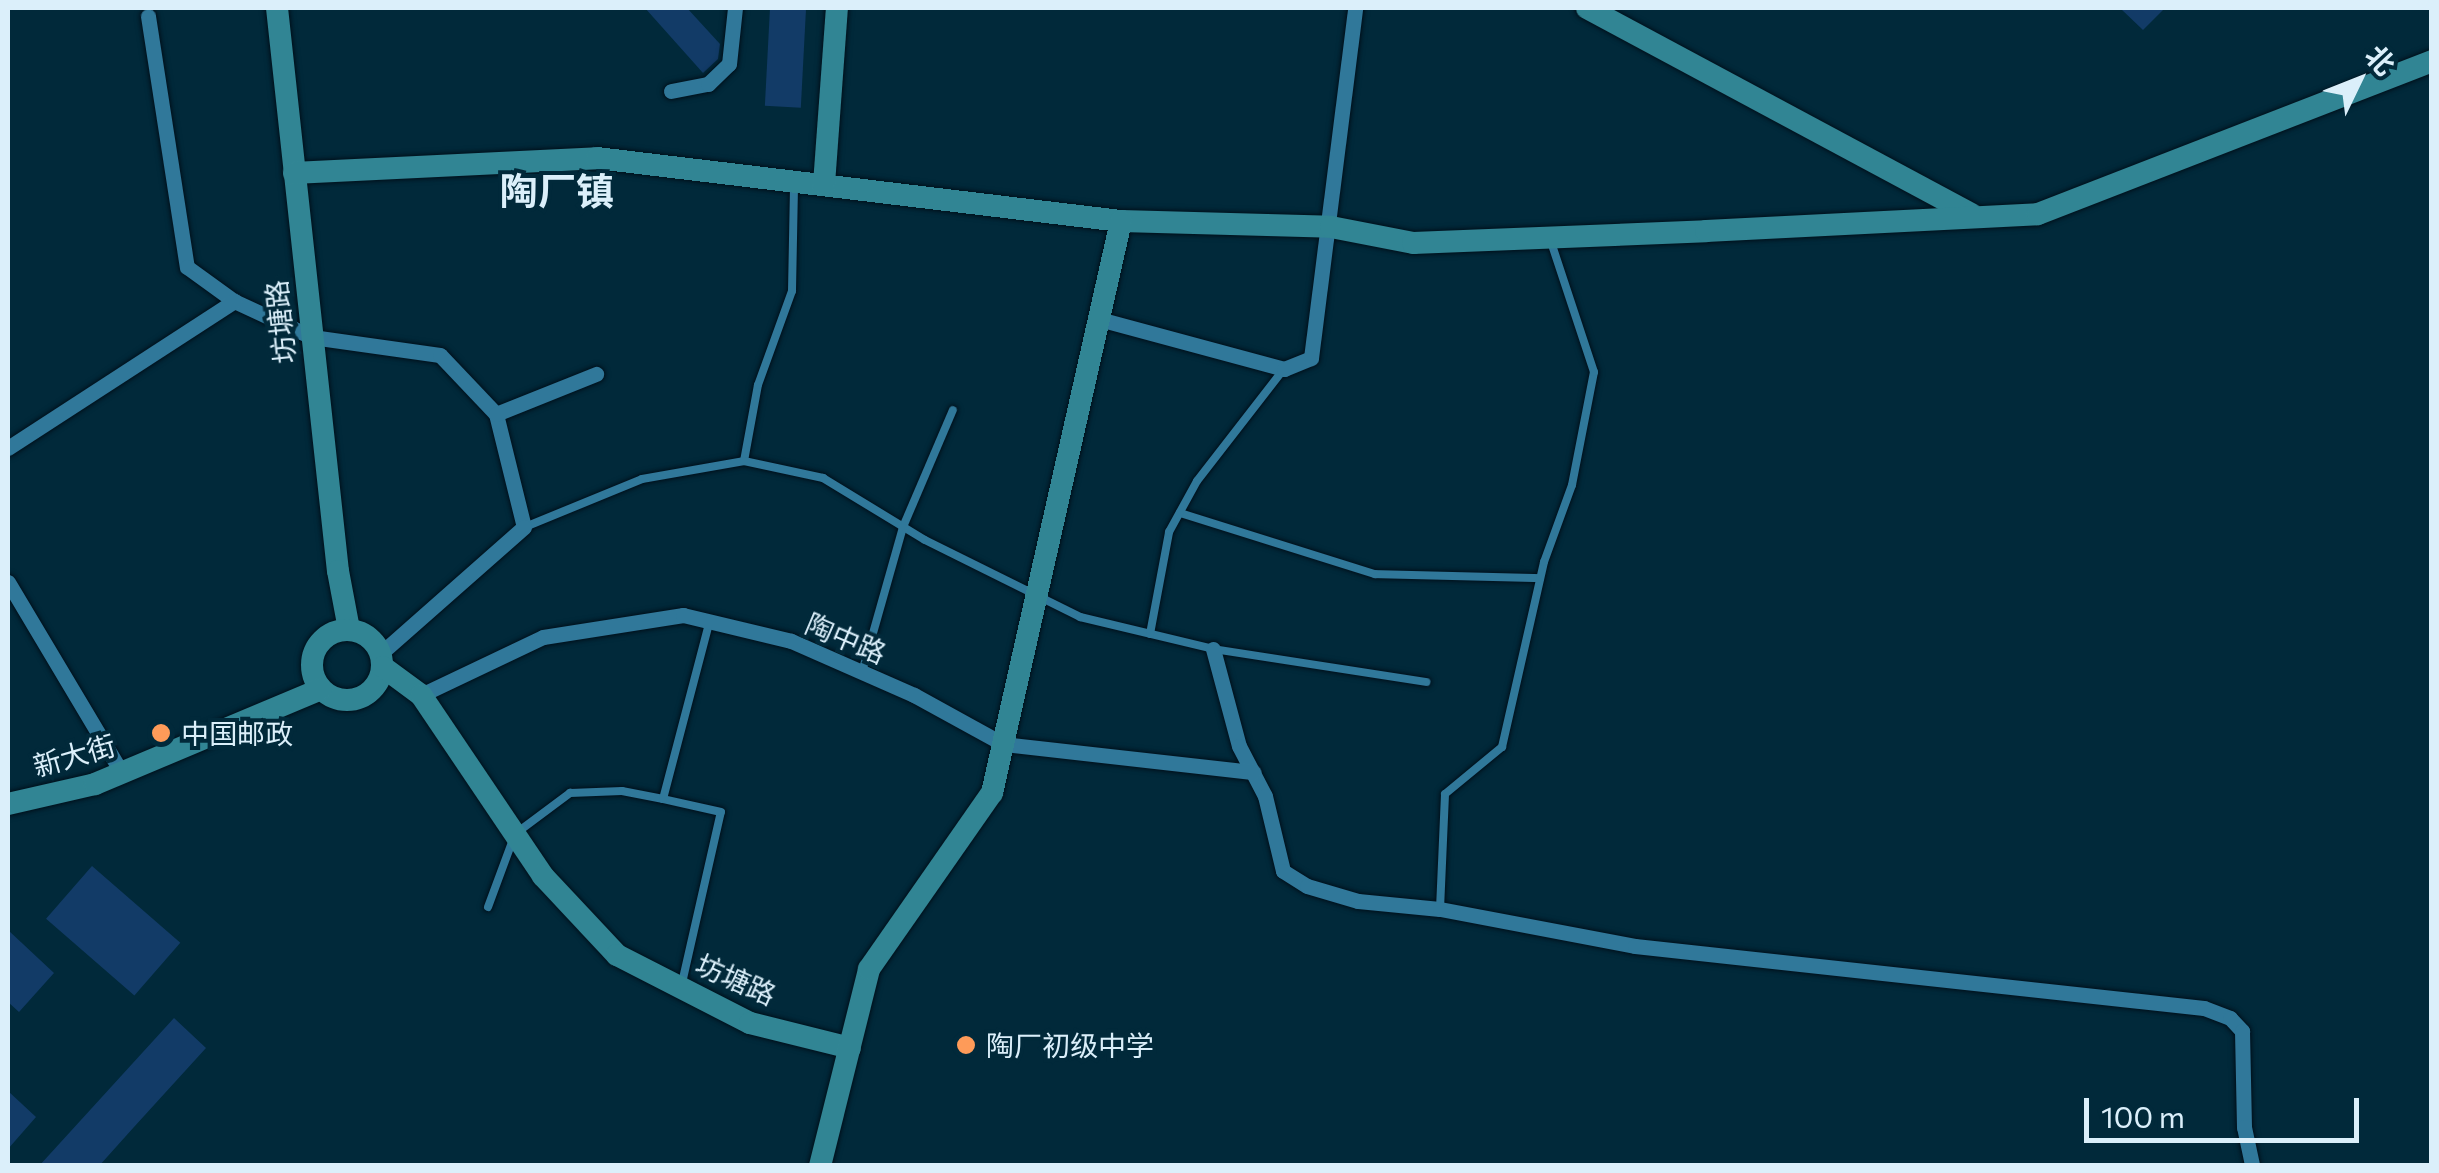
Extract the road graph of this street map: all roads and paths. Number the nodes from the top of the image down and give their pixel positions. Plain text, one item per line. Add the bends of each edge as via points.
1 (277, 8) edge
2 (735, 8) edge
3 (837, 8) edge
4 (1355, 8) edge
5 (1587, 8) edge
6 (148, 16) dead end
7 (2432, 61) edge
8 (671, 91) dead end
9 (294, 172) junction
10 (794, 181) junction
11 (824, 184) junction
12 (1974, 216) junction
13 (1121, 221) junction
14 (1331, 227) junction
15 (1550, 238) junction
16 (234, 301) junction
17 (1099, 320) junction
18 (312, 337) junction
19 (1284, 369) junction
20 (596, 374) dead end
21 (953, 410) dead end
22 (496, 414) junction
23 (8, 448) edge
24 (744, 461) junction
25 (1180, 513) junction
26 (903, 527) junction
27 (524, 528) junction
28 (1540, 578) junction
29 (8, 582) edge
30 (1036, 599) junction
31 (710, 618) junction
32 (349, 629) junction
33 (1150, 634) junction
34 (1213, 649) junction
35 (382, 660) junction
36 (862, 672) junction
37 (1426, 682) dead end
38 (321, 688) junction
39 (421, 695) junction
40 (1003, 744) junction
41 (1253, 772) junction
42 (122, 774) junction
43 (663, 799) junction
44 (8, 804) edge
45 (515, 834) junction
46 (488, 907) dead end
47 (1440, 909) junction
48 (681, 988) junction
49 (850, 1048) junction
50 (820, 1166) edge
51 (2252, 1166) edge

1 - 9 street, 坊塘路
2 - 8 street via 729,64 708,84
3 - 11 street
4 - 14 street
5 - 12 street
6 - 16 street via 187,267
7 - 12 street via 2038,214
9 - 10 street via 597,158
9 - 18 street, 坊塘路
10 - 11 street
10 - 24 lane via 792,291 758,385
11 - 13 street
12 - 15 street
13 - 14 street
13 - 17 street
14 - 15 street via 1413,243
14 - 19 street via 1312,358
15 - 28 lane via 1594,372 1572,485
16 - 18 street
16 - 23 street
17 - 19 street
17 - 30 street
18 - 22 street via 440,355
18 - 32 street, 坊塘路
19 - 25 lane
20 - 22 street
21 - 26 lane
22 - 27 street
24 - 26 lane via 823,478
24 - 27 lane via 642,479
25 - 28 lane via 1375,574
25 - 33 lane via 1170,532
26 - 30 lane
26 - 36 lane
27 - 35 street
28 - 47 lane via 1502,747 1445,794
29 - 42 street
30 - 33 lane
30 - 40 street
31 - 36 street, 陶中路 via 791,641
31 - 39 street, 陶中路 via 682,615 543,637
31 - 43 lane
32 - 35 street via 363,632
32 - 38 street via 315,649 314,676
33 - 34 lane
34 - 37 lane
34 - 41 street via 1239,746
35 - 38 street via 380,680 360,698 346,700
35 - 39 street, 坊塘路
36 - 40 street, 陶中路
38 - 42 street, 新大街
39 - 45 street, 坊塘路
40 - 41 street, 陶中路
40 - 49 street via 992,793 869,969
41 - 47 street via 1283,871 1307,886 1358,900
42 - 44 street, 新大街
43 - 45 lane via 622,791 570,793
43 - 48 lane via 721,812
45 - 46 lane
45 - 48 street, 坊塘路 via 543,876 617,955
47 - 51 street via 1636,946 2204,1008 2242,1031 2244,1127
48 - 49 street, 坊塘路 via 750,1023
49 - 50 street

